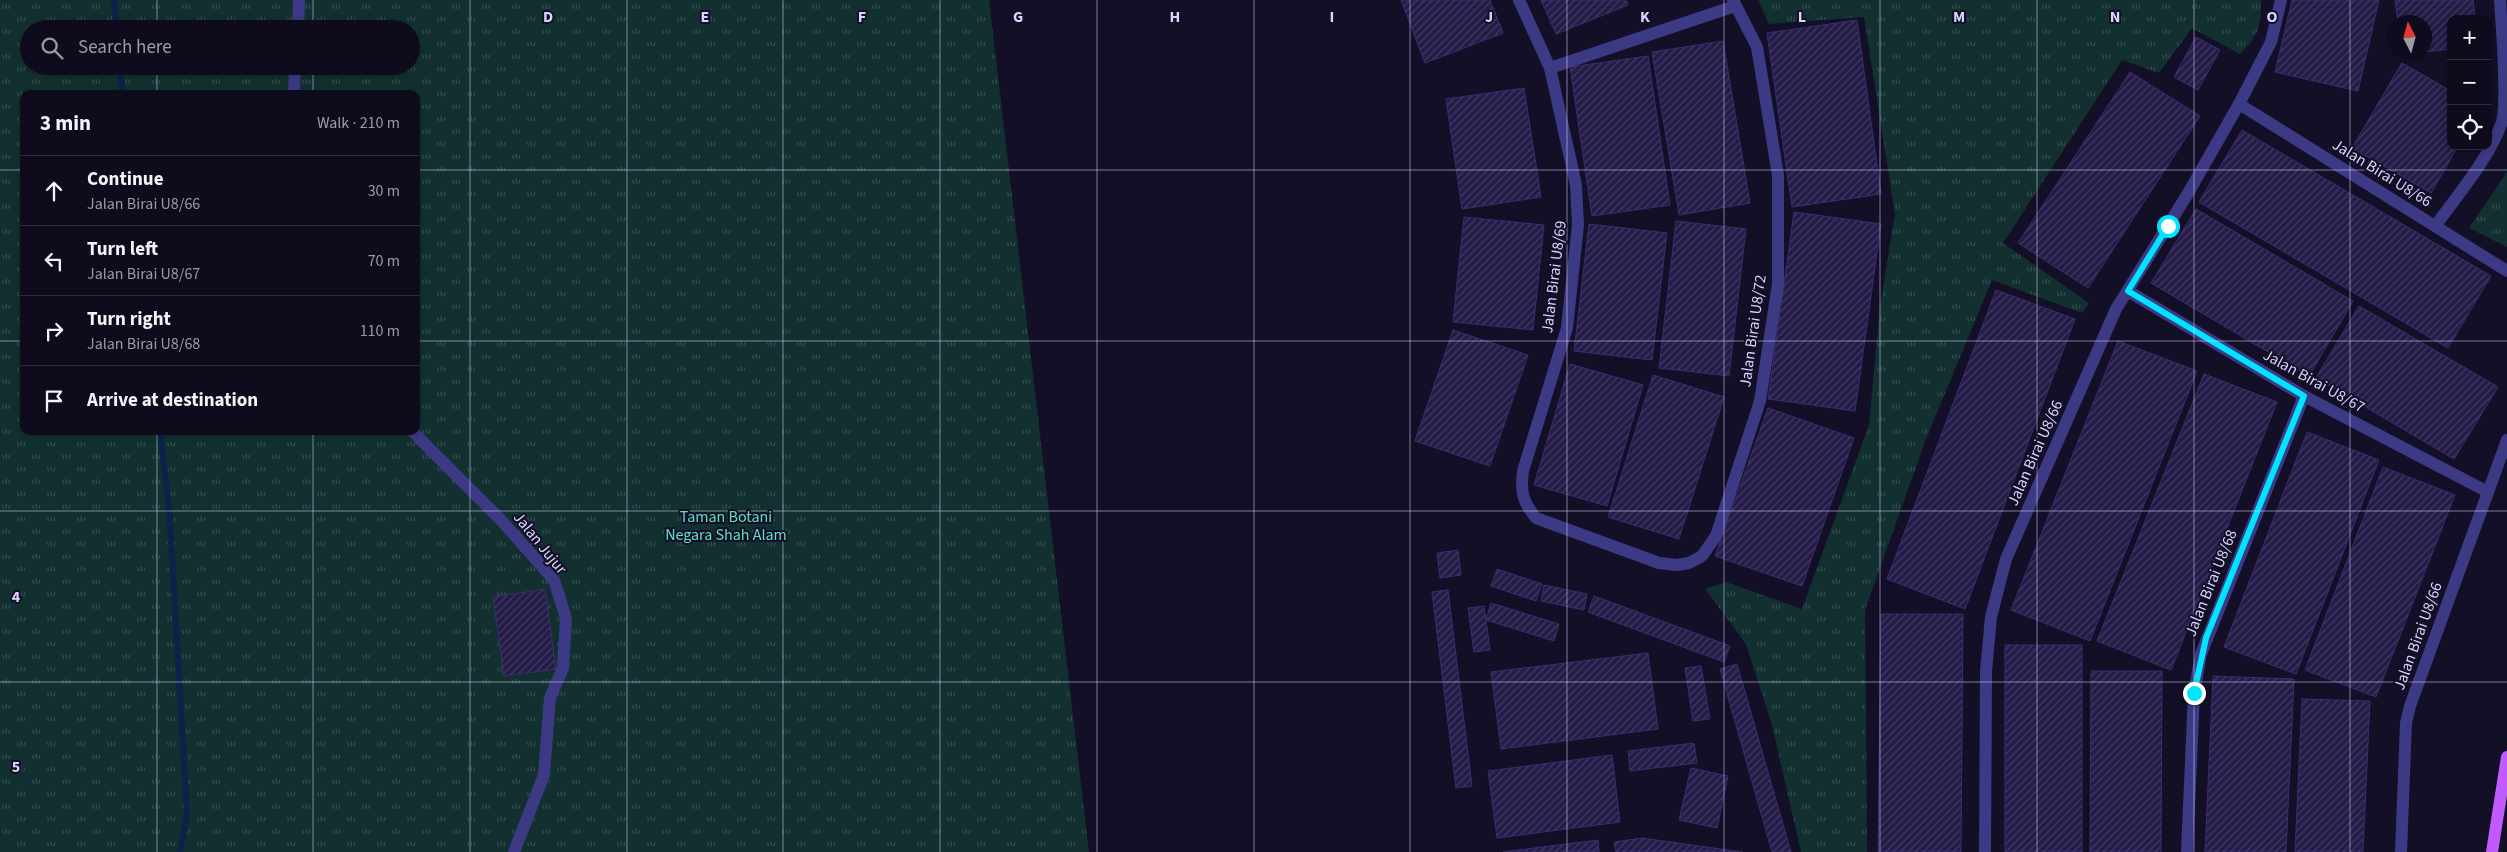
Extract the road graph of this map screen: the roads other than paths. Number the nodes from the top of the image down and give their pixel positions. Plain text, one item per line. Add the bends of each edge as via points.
1 (299, 0) edge
2 (1519, 0) edge
3 (2281, 0) edge
4 (2500, 0) edge
5 (1734, 3) edge
6 (298, 20) edge
7 (1550, 68) junction
8 (295, 75) edge
9 (294, 90) edge
10 (2239, 104) junction
11 (2436, 225) junction
12 (2507, 271) edge
13 (2128, 291) junction
14 (2304, 396) junction
15 (416, 435) edge
16 (2507, 440) edge
17 (2488, 492) junction
18 (1601, 542) joint
19 (2507, 758) edge
20 (514, 852) edge
21 (1985, 852) edge
22 (2187, 852) edge
23 (2401, 852) edge
24 (2492, 852) edge

1 - 6 street
2 - 7 street, Jalan Birai U8/69
3 - 10 street, Jalan Birai U8/66 via 2271,42
4 - 11 street via 2506,88 2503,120 2472,174
5 - 7 street
5 - 18 street, Jalan Birai U8/72 via 1757,47 1778,175 1778,284 1760,401 1716,536 1702,556 1689,563 1670,564
7 - 18 street, Jalan Birai U8/69 via 1576,185 1578,225 1567,328 1523,471 1521,489 1525,504 1536,518
8 - 9 street
10 - 11 street, Jalan Birai U8/66
10 - 13 street, Jalan Birai U8/66
11 - 12 street, Jalan Birai U8/66
13 - 14 street, Jalan Birai U8/67
13 - 21 street, Jalan Birai U8/66 via 2116,309 2006,559 1991,617 1986,671
14 - 17 street, Jalan Birai U8/67
14 - 22 street, Jalan Birai U8/68 via 2201,654 2194,693
15 - 20 street, Jalan Jujur via 500,519 554,580 566,618 562,668 550,698 544,775
16 - 17 street, Jalan Birai U8/66
17 - 23 street, Jalan Birai U8/66 via 2410,706
19 - 24 main road

